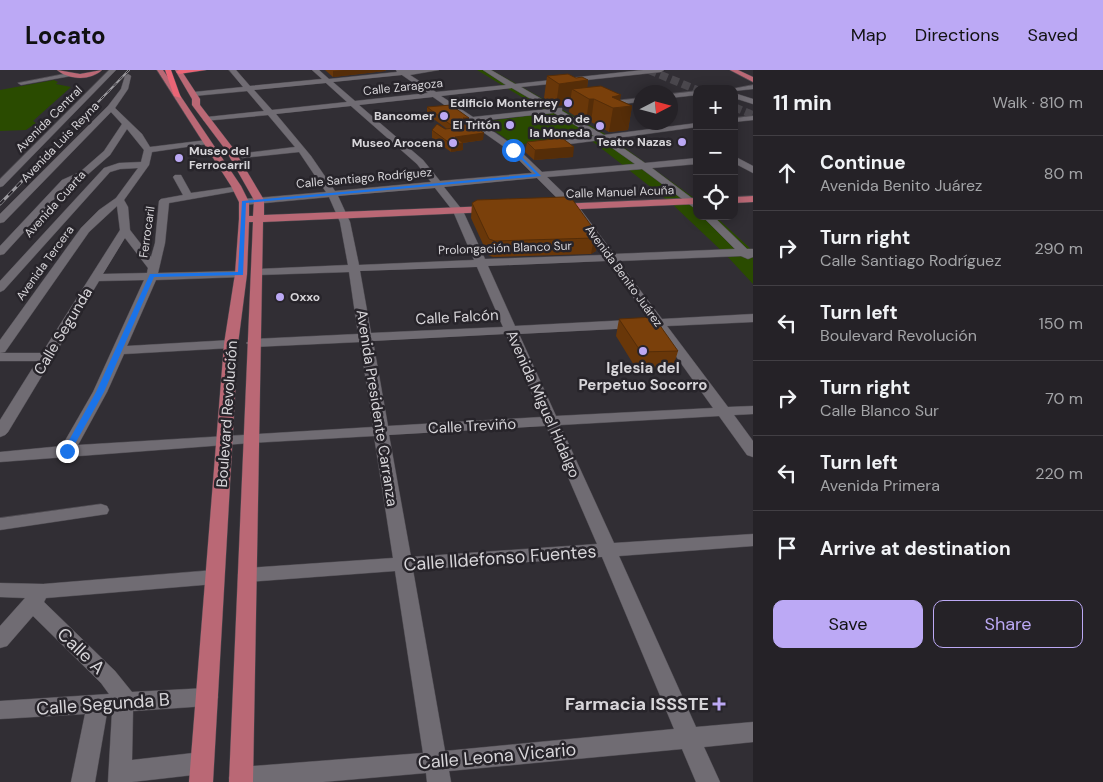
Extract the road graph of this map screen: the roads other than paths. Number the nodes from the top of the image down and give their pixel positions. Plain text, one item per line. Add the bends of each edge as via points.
1 (60, 70) edge
2 (95, 70) edge
3 (99, 70) edge
4 (114, 70) edge
5 (163, 70) edge
6 (203, 70) edge
7 (232, 70) edge
8 (315, 70) edge
9 (436, 70) edge
10 (479, 70) edge
11 (486, 70) edge
12 (564, 70) edge
13 (661, 70) edge
14 (733, 70) edge
15 (747, 70) edge
16 (177, 71) edge
17 (68, 72) edge
18 (401, 72) edge
19 (753, 73) edge
20 (128, 76) dead end
21 (582, 79) junction
22 (753, 80) edge
23 (327, 81) junction
24 (21, 82) dead end
25 (595, 85) edge
26 (510, 86) junction
27 (753, 87) edge
28 (249, 89) junction
29 (738, 89) edge
30 (693, 93) edge
31 (194, 94) junction
32 (434, 95) junction
33 (616, 95) edge
34 (678, 95) edge
35 (738, 96) edge
36 (630, 101) junction
37 (633, 101) edge
38 (753, 102) edge
39 (354, 103) junction
40 (633, 103) edge
41 (196, 105) junction
42 (592, 106) edge
43 (111, 108) junction
44 (574, 108) edge
45 (556, 110) junction
46 (269, 112) junction
47 (753, 118) edge
48 (207, 119) junction
49 (471, 120) junction
50 (738, 120) edge
51 (126, 124) junction
52 (678, 125) edge
53 (693, 126) edge
54 (682, 127) junction
55 (693, 134) edge
56 (603, 138) junction
57 (207, 142) junction
58 (540, 146) edge
59 (300, 149) junction
60 (148, 150) junction
61 (245, 156) dead end
62 (753, 156) edge
63 (738, 158) edge
64 (693, 161) edge
65 (738, 161) edge
66 (145, 165) junction
67 (644, 166) junction
68 (753, 170) edge
69 (540, 175) junction
70 (79, 176) junction
71 (100, 176) junction
72 (178, 177) dead end
73 (44, 178) junction
74 (0, 184) edge
75 (438, 184) junction
76 (237, 188) junction
77 (331, 194) junction
78 (188, 196) junction
79 (753, 199) edge
80 (259, 200) junction
81 (738, 200) edge
82 (244, 202) junction
83 (693, 202) edge
84 (121, 203) junction
85 (693, 203) edge
86 (572, 206) junction
87 (545, 207) edge
88 (498, 209) edge
89 (458, 211) junction
90 (342, 215) junction
91 (252, 219) junction
92 (0, 220) edge
93 (712, 220) edge
94 (126, 230) junction
95 (159, 250) junction
96 (142, 251) junction
97 (0, 252) edge
98 (749, 252) edge
99 (609, 258) junction
100 (753, 261) edge
101 (481, 263) junction
102 (354, 268) junction
103 (153, 272) junction
104 (258, 272) junction
105 (241, 274) junction
106 (96, 278) junction
107 (0, 288) edge
108 (753, 318) edge
109 (659, 323) junction
110 (511, 330) junction
111 (366, 338) junction
112 (254, 343) junction
113 (231, 344) junction
114 (0, 348) edge
115 (119, 350) junction
116 (0, 357) edge
117 (48, 357) junction
118 (753, 410) edge
119 (724, 412) junction
120 (551, 422) junction
121 (0, 432) edge
122 (381, 432) junction
123 (251, 438) junction
124 (225, 440) junction
125 (67, 451) junction
126 (753, 452) edge
127 (0, 457) edge
128 (101, 510) dead end
129 (0, 524) edge
130 (753, 540) edge
131 (608, 550) junction
132 (403, 565) junction
133 (247, 575) junction
134 (215, 577) junction
135 (0, 590) edge
136 (38, 597) junction
137 (0, 640) edge
138 (207, 697) junction
139 (122, 702) junction
140 (98, 704) junction
141 (0, 710) edge
142 (753, 732) edge
143 (687, 738) junction
144 (202, 772) edge
145 (438, 772) edge
146 (120, 777) edge
147 (241, 780) edge
148 (83, 782) edge
149 (708, 782) edge

1 - 17 main road
2 - 17 main road via 80,74
3 - 17 main road via 90,75
4 - 74 street, Avenida Central
5 - 57 main road, Boulevard Revolución
6 - 16 highway
7 - 28 street, Avenida Presidente Carranza
8 - 23 street, Avenida Miguel Hidalgo
9 - 18 street
10 - 26 street
11 - 26 street
12 - 21 street
13 - 21 street, Calle Zaragoza
14 - 22 main road
15 - 19 main road
16 - 31 main road
16 - 41 main road
17 - 24 street
18 - 23 street
18 - 32 street, Avenida Benito Juárez
20 - 43 street, Avenida Luis Reyna via 122,93
21 - 25 street
21 - 26 street, Calle Zaragoza
23 - 28 street
23 - 39 street, Avenida Miguel Hidalgo
26 - 32 street, Calle Zaragoza
26 - 45 street
27 - 29 street
28 - 31 street
28 - 46 street, Avenida Presidente Carranza
30 - 34 street
31 - 41 main road
32 - 39 street, Calle Zaragoza
32 - 49 street, Avenida Benito Juárez
33 - 36 street
35 - 38 street
36 - 37 street
36 - 40 street
36 - 42 street
39 - 46 street, Calle Zaragoza
39 - 75 street, Avenida Miguel Hidalgo via 420,162
41 - 48 main road
43 - 51 street
43 - 73 street, Avenida Luis Reyna
44 - 45 street
45 - 49 street
45 - 56 street
46 - 48 street, Calle Zaragoza
46 - 59 street, Avenida Presidente Carranza
47 - 50 street
48 - 80 main road via 229,148
49 - 69 street, Avenida Benito Juárez via 517,149
51 - 60 street
51 - 70 street via 107,153
52 - 54 street
53 - 54 street
54 - 55 street
54 - 56 street
56 - 58 street
56 - 67 street
57 - 60 street
57 - 76 main road, Boulevard Revolución
59 - 61 street
59 - 77 street, Avenida Presidente Carranza
60 - 66 street
62 - 63 street
64 - 67 street, Calle Santiago Rodríguez
65 - 68 street
66 - 71 street, Avenida Cuarta via 110,168
66 - 84 street via 139,175 140,181
67 - 69 street, Calle Santiago Rodríguez
67 - 83 street
69 - 75 street, Calle Santiago Rodríguez
69 - 86 street, Avenida Benito Juárez
70 - 71 street
70 - 73 street
70 - 97 street via 65,182
71 - 107 street, Avenida Cuarta
72 - 78 street
73 - 92 street, Avenida Luis Reyna
75 - 77 street, Calle Santiago Rodríguez
75 - 89 street, Avenida Miguel Hidalgo
76 - 78 street
76 - 82 main road, Boulevard Revolución
77 - 80 street, Calle Santiago Rodríguez
77 - 90 street, Avenida Presidente Carranza
78 - 95 street, Ferrocaril via 165,200
79 - 81 main road
80 - 82 street, Calle Santiago Rodríguez
80 - 91 main road
82 - 91 main road, Boulevard Revolución
84 - 94 street
84 - 114 street, Avenida Tercera via 103,212 85,230
85 - 86 main road, Calle Manuel Acuña
86 - 87 main road, Calle Manuel Acuña
86 - 99 street, Avenida Benito Juárez
88 - 89 main road
89 - 90 main road
89 - 101 street, Avenida Miguel Hidalgo
90 - 91 main road
90 - 102 street, Avenida Presidente Carranza
91 - 104 main road
91 - 105 main road, Boulevard Revolución
93 - 98 street
94 - 96 street
94 - 106 street, Calle Segunda
95 - 96 street
95 - 103 street, Ferrocaril
96 - 103 street
98 - 99 street, Prolongación Blanco Sur
98 - 100 street
99 - 101 street, Prolongación Blanco Sur
99 - 109 street, Avenida Benito Juárez
101 - 102 street, Prolongación Blanco Sur
101 - 110 street, Avenida Miguel Hidalgo
102 - 104 street, Prolongación Blanco Sur
102 - 111 street, Avenida Presidente Carranza
103 - 105 street
103 - 106 street
103 - 115 street, Ferrocaril
104 - 112 main road
105 - 113 main road, Boulevard Revolución
106 - 117 street, Calle Segunda
108 - 109 street, Calle Falcón
109 - 110 street, Calle Falcón
109 - 119 street, Avenida Benito Juárez
110 - 111 street, Calle Falcón
110 - 120 street, Avenida Miguel Hidalgo
111 - 112 street, Calle Falcón
111 - 122 street, Avenida Presidente Carranza
112 - 123 main road
113 - 115 street
113 - 124 main road, Boulevard Revolución
115 - 125 street, Ferrocaril
116 - 117 street
117 - 121 street, Calle Segunda
118 - 119 street, Calle Treviño
119 - 120 street, Calle Treviño
119 - 126 street, Avenida Benito Juárez
120 - 122 street, Calle Treviño
120 - 131 street, Avenida Miguel Hidalgo
122 - 123 street, Calle Treviño
122 - 132 street, Avenida Presidente Carranza
123 - 124 street, Calle Treviño
123 - 133 main road
124 - 125 street, Calle Treviño
124 - 134 main road, Boulevard Revolución
125 - 127 street, Calle Treviño
128 - 129 street
130 - 131 street, Calle Ildefonso Fuentes
131 - 132 street, Calle Ildefonso Fuentes
131 - 143 street, Avenida Miguel Hidalgo
132 - 133 street, Calle Ildefonso Fuentes
132 - 145 street, Avenida Presidente Carranza
133 - 147 main road
134 - 136 street
134 - 138 main road, Boulevard Revolución
135 - 136 street
136 - 137 street
136 - 139 street, Calle A via 108,677 123,696
138 - 139 street, Calle Segunda B
138 - 144 main road, Boulevard Revolución
139 - 140 street, Calle Segunda B
139 - 146 street
140 - 141 street, Calle Segunda B
140 - 148 street
142 - 143 street, Calle Leona Vicario
143 - 145 street, Calle Leona Vicario
143 - 149 street, Avenida Miguel Hidalgo
144 - 146 street
145 - 147 street, Calle Leona Vicario

